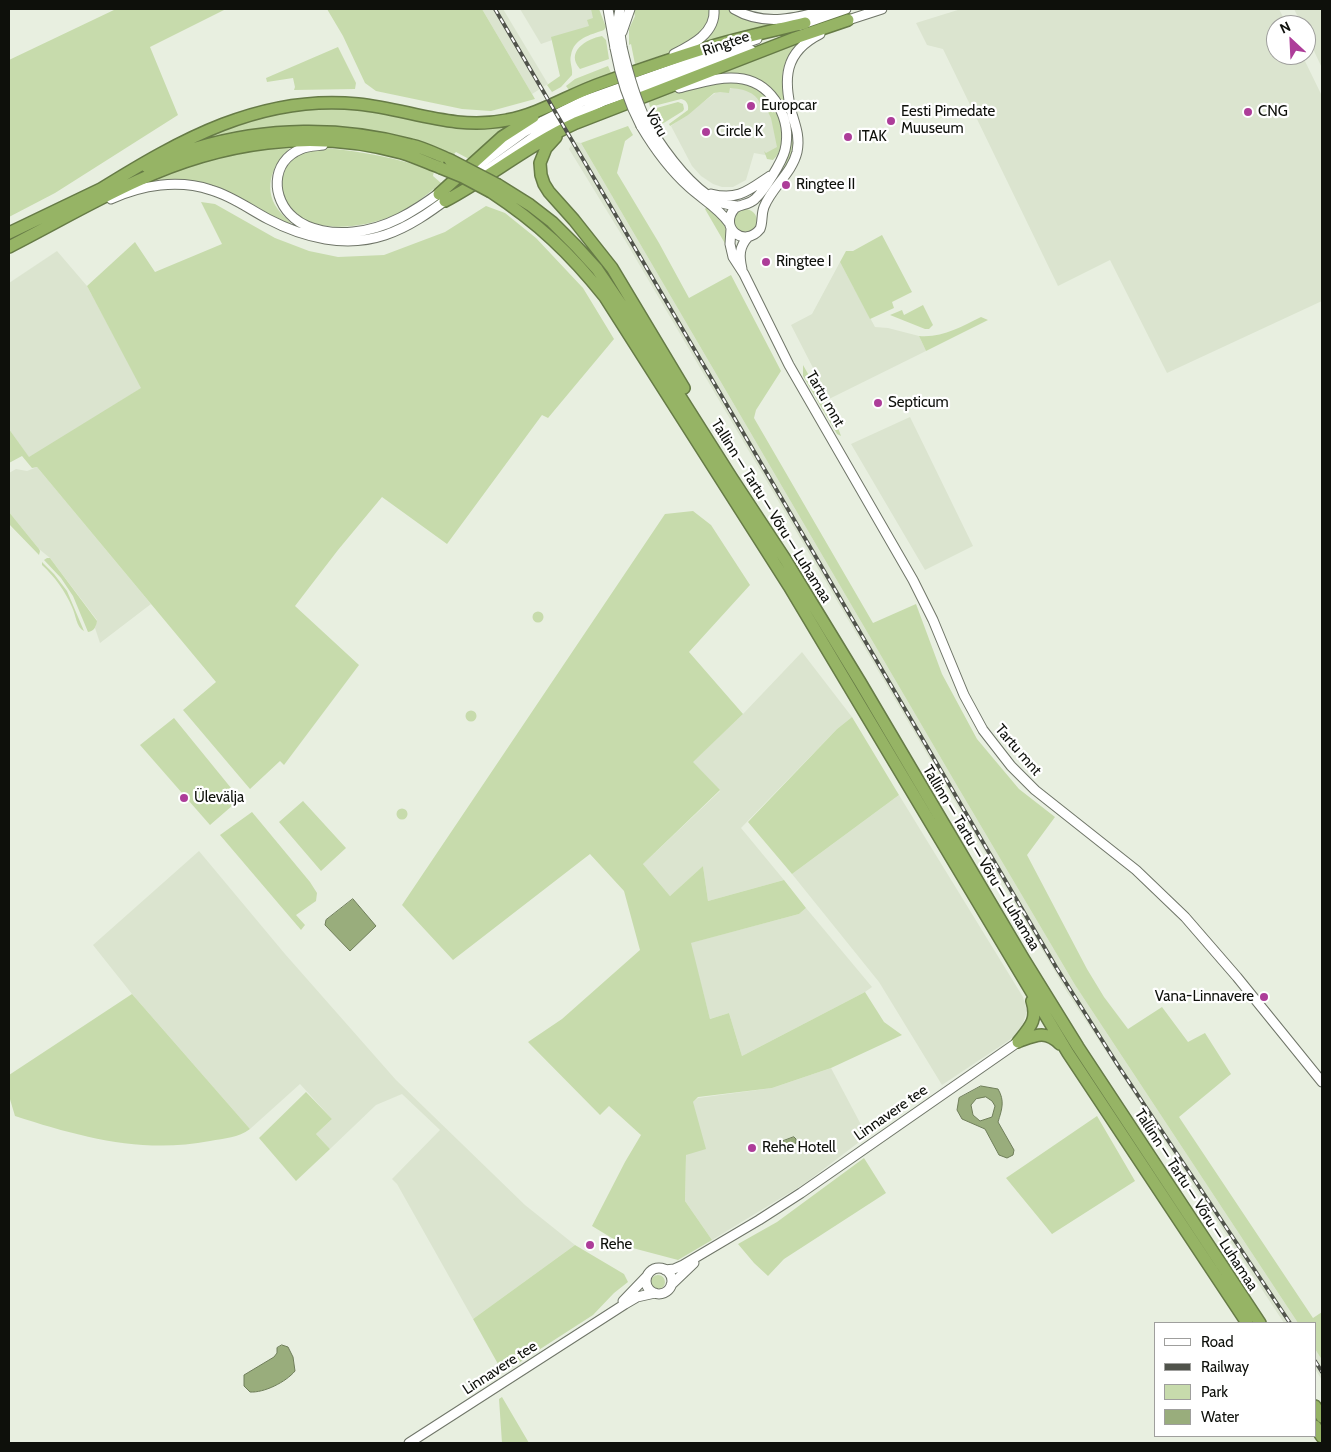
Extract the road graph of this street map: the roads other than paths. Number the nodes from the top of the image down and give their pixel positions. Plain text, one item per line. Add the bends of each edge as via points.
1 (608, 9) edge
2 (620, 9) edge
3 (630, 9) edge
4 (714, 9) edge
5 (734, 9) edge
6 (829, 9) edge
7 (882, 9) edge
8 (847, 14) edge
9 (805, 23) junction
10 (619, 44) junction
11 (638, 70) junction
12 (652, 94) junction
13 (578, 107) junction
14 (644, 124) junction
15 (358, 144) junction
16 (772, 175) junction
17 (101, 188) junction
18 (494, 188) junction
19 (704, 192) junction
20 (442, 198) junction
21 (742, 205) junction
22 (762, 216) junction
23 (61, 221) junction
24 (730, 226) junction
25 (9, 233) edge
26 (748, 237) junction
27 (9, 247) edge
28 (744, 274) junction
29 (731, 477) junction
30 (1026, 986) junction
31 (1018, 1042) junction
32 (1068, 1053) junction
33 (1322, 1082) edge
34 (704, 1254) junction
35 (664, 1270) junction
36 (647, 1276) junction
37 (671, 1285) junction
38 (655, 1293) junction
39 (607, 1316) junction
40 (1246, 1322) edge
41 (1259, 1322) edge
42 (409, 1443) edge

1 - 10 main road, Võru
2 - 10 main road, Võru
3 - 10 main road
4 - 11 main road via 710,27 700,39
5 - 6 main road via 769,20
7 - 8 main road, Ringtee
8 - 9 main road, Ringtee
8 - 12 highway
8 - 13 main road, Ringtee via 794,36
8 - 22 main road via 808,40 792,58 786,82 797,134 797,151 791,166 769,197
9 - 11 highway via 706,48
9 - 13 main road, Ringtee via 675,67
10 - 14 main road, Võru, bridge
11 - 13 highway
12 - 13 highway
12 - 16 main road via 730,78 750,80 765,88 779,106 786,130 783,157
13 - 17 highway via 543,108 508,120 475,124 454,123 358,104 298,104 274,108 204,132 159,153
13 - 20 highway via 550,136 466,189
13 - 20 highway via 533,116 502,138
13 - 29 highway via 546,148 540,168 544,184 612,268 730,467
14 - 19 main road, Võru via 672,160
14 - 24 main road, Võru via 651,143 674,172 722,213
15 - 18 highway, Tallinn — Tartu — Võru — Luhamaa, bridge via 403,154
15 - 20 main road via 300,149 284,162 279,170 277,190 285,209 295,219 318,230 365,230 398,220
15 - 23 highway, Tallinn — Tartu — Võru — Luhamaa via 288,140 232,148 136,181
16 - 19 main road via 738,196 721,197
16 - 21 main road via 762,192
17 - 18 highway, Tallinn — Tartu — Võru — Luhamaa, bridge via 196,148 255,134 288,131 327,131 412,145 450,160
17 - 25 highway, Tallinn — Tartu — Võru — Luhamaa
18 - 29 highway, Tallinn — Tartu — Võru — Luhamaa via 530,205 552,222 597,269
18 - 30 highway, Tallinn — Tartu — Võru — Luhamaa via 545,231 586,272 605,297 789,586
19 - 21 main road, Võru via 715,201
20 - 23 main road via 411,224 367,240 326,240 290,230 233,198 188,185 146,187
21 - 22 main road via 756,207
21 - 24 main road via 730,213
22 - 26 main road via 760,229
23 - 27 highway, Tallinn — Tartu — Võru — Luhamaa
24 - 26 main road via 738,235
24 - 28 main road via 730,249
26 - 28 main road via 740,251
28 - 33 main road, Tartu mnt via 789,364 913,580 983,730 1035,790 1136,870 1185,916
29 - 41 highway, Tallinn — Tartu — Võru — Luhamaa via 785,559 1078,1047
30 - 31 highway via 1035,1015
30 - 32 highway, Tallinn — Tartu — Võru — Luhamaa
31 - 32 highway via 1036,1035 1049,1036
31 - 34 main road, Linnavere tee via 801,1193
32 - 40 highway, Tallinn — Tartu — Võru — Luhamaa
34 - 35 main road, Linnavere tee via 674,1269
34 - 37 main road, Linnavere tee
35 - 36 main road, Linnavere tee via 657,1269
35 - 37 main road via 670,1275
36 - 38 main road via 647,1286
36 - 39 main road, Linnavere tee
37 - 38 main road, Linnavere tee via 666,1292
38 - 39 main road, Linnavere tee via 637,1297
39 - 42 main road, Linnavere tee

